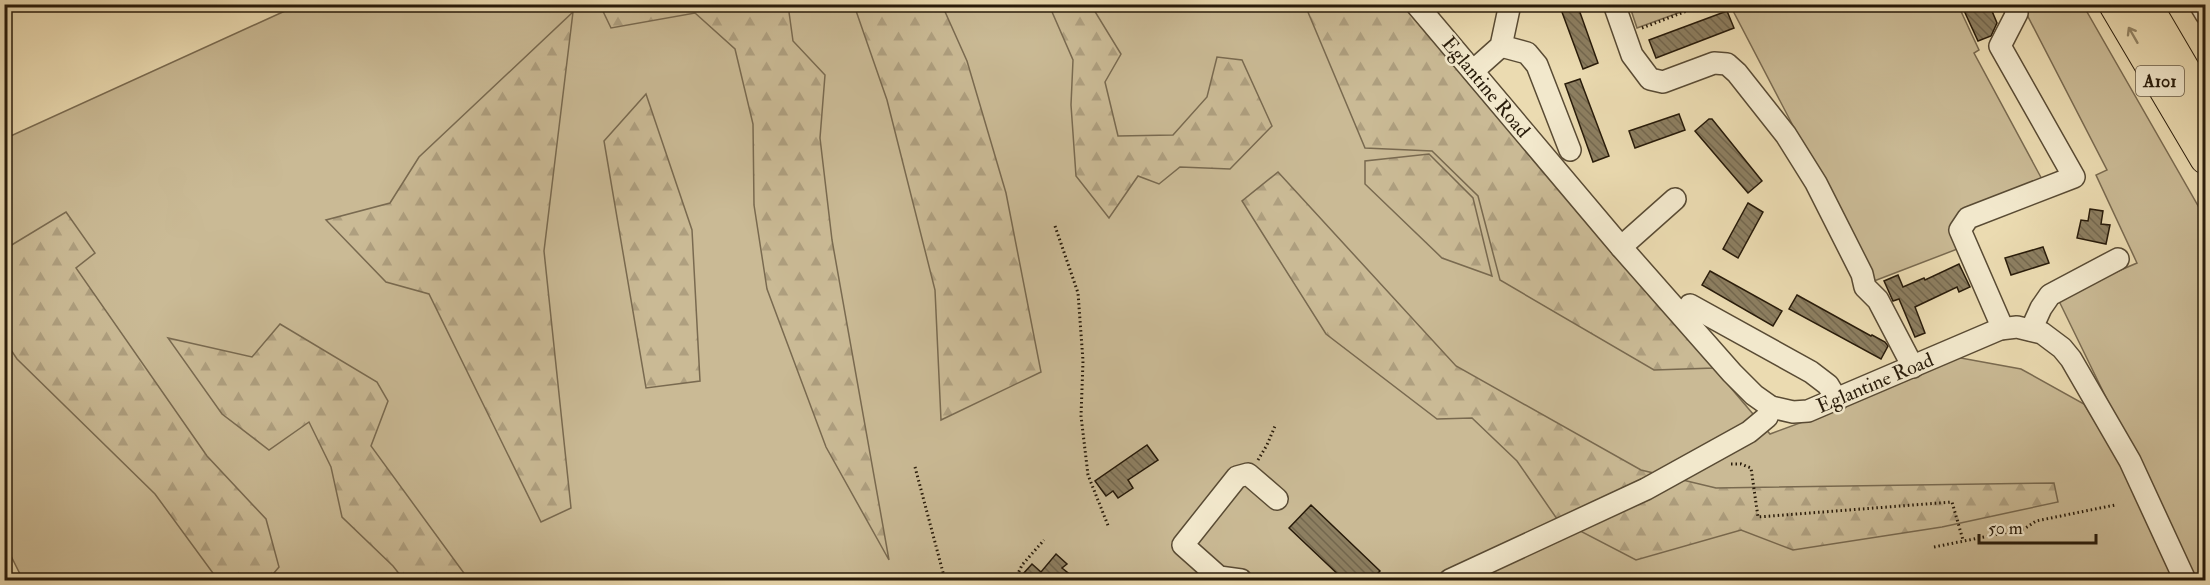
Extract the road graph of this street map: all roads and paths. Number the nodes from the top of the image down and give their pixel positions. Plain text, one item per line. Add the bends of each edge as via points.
1 (1416, 4) edge
2 (1510, 4) edge
3 (1614, 4) edge
4 (1705, 4) edge
5 (2013, 4) edge
6 (2115, 4) edge
7 (2145, 4) edge
8 (2200, 4) edge
9 (2205, 14) edge
10 (1625, 35) junction
11 (1501, 46) junction
12 (1473, 71) junction
13 (2205, 108) edge
14 (1570, 150) dead end
15 (2205, 158) edge
16 (1675, 199) dead end
17 (1055, 226) dead end
18 (1621, 247) junction
19 (2118, 259) dead end
20 (1690, 305) dead end
21 (2000, 329) junction
22 (2031, 330) junction
23 (1913, 367) junction
24 (1837, 400) junction
25 (1771, 407) junction
26 (1275, 426) dead end
27 (1728, 464) dead end
28 (915, 467) dead end
29 (1248, 474) junction
30 (1277, 500) dead end
31 (2115, 505) dead end
32 (1109, 528) dead end
33 (1044, 540) dead end
34 (1962, 540) junction
35 (1934, 547) dead end
36 (945, 580) edge
37 (1015, 580) edge
38 (1240, 580) edge
39 (1450, 580) edge
40 (2185, 580) edge

1 - 12 street, Eglantine Road
2 - 11 street
3 - 10 street
4 - 10 path
5 - 21 street via 2017,13 2000,46 2074,177 1968,218 1960,230
15 -> 6 highway, A101
7 - 13 highway, A101
8 - 9 street
10 - 23 street via 1632,55 1650,79 1663,82 1714,63 1727,64 1749,88 1786,135 1816,183 1862,274 1864,287 1878,300
11 - 12 street
11 - 14 street via 1527,53 1537,65
12 - 18 street, Eglantine Road
16 - 18 street
17 - 32 path via 1078,293 1083,361 1081,416 1088,475
18 - 25 street, Eglantine Road via 1732,373
19 - 22 street via 2050,295
20 - 24 street via 1811,372 1828,385
21 - 22 street, Eglantine Road
21 - 23 street, Eglantine Road
22 - 40 street, Eglantine Road via 2054,341 2072,359 2130,461
23 - 24 street, Eglantine Road
24 - 25 street, Eglantine Road via 1808,411
25 - 39 street via 1767,417 1749,432 1646,489
26 - 29 path
27 - 34 path via 1751,468 1758,517 1952,502
28 - 36 path
29 - 30 street
29 - 38 street via 1237,477 1183,545 1219,577
31 - 34 path via 2036,520 2024,529
33 - 37 path
34 - 35 path

